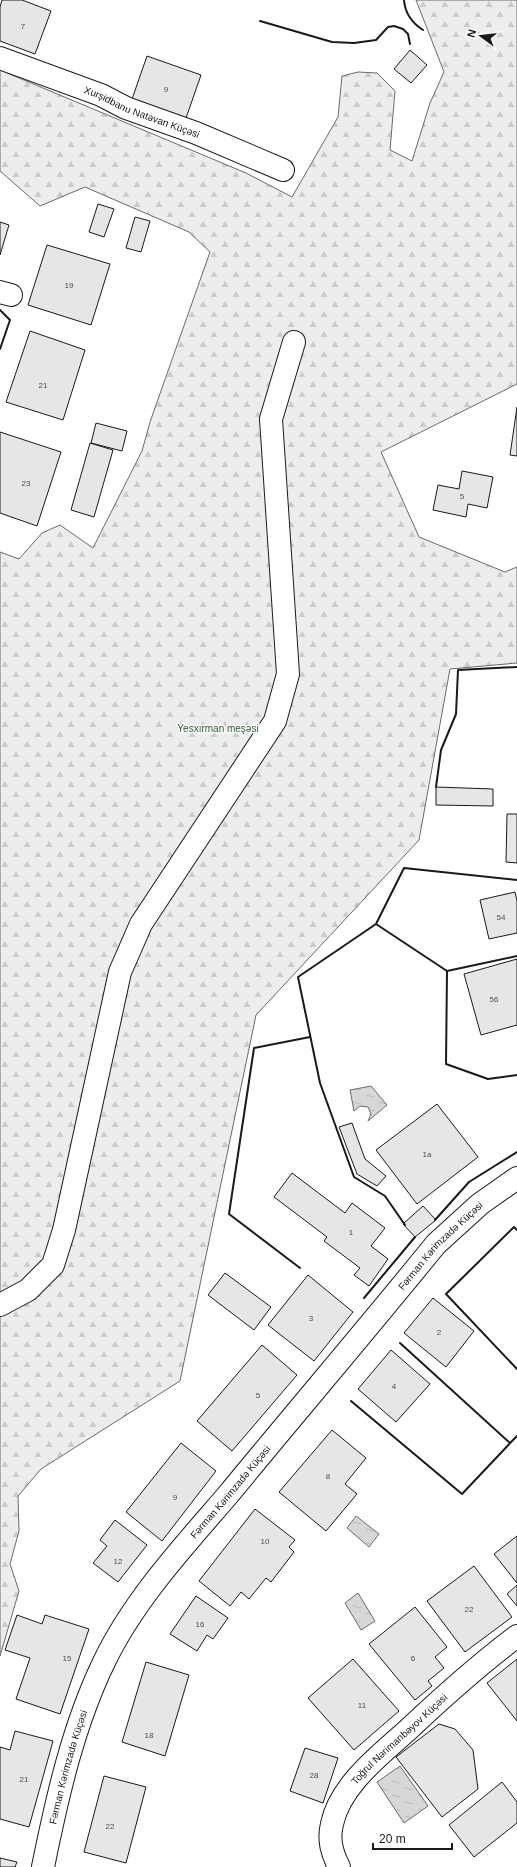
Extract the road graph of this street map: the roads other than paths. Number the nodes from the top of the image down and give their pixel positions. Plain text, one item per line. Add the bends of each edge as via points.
1 (0, 58) edge
2 (283, 170) dead end
3 (294, 342) dead end
4 (517, 1178) edge
5 (0, 1305) edge
6 (517, 1636) edge
7 (43, 1867) edge
8 (340, 1867) edge

1 - 2 street, Xurşidbanu Natəvan Küçəsi via 101,95 126,108 196,133
3 - 5 street via 270,419 288,674 275,721 141,924 120,972 64,1230 53,1265 28,1290
4 - 7 street, Fərman Kərimzadə Küçəsi via 480,1204 436,1244 129,1616 104,1661 83,1712 63,1778
6 - 8 street, Toğrul Nərimanbəyov Küçəsi via 454,1687 363,1771 343,1797 332,1824 331,1850

